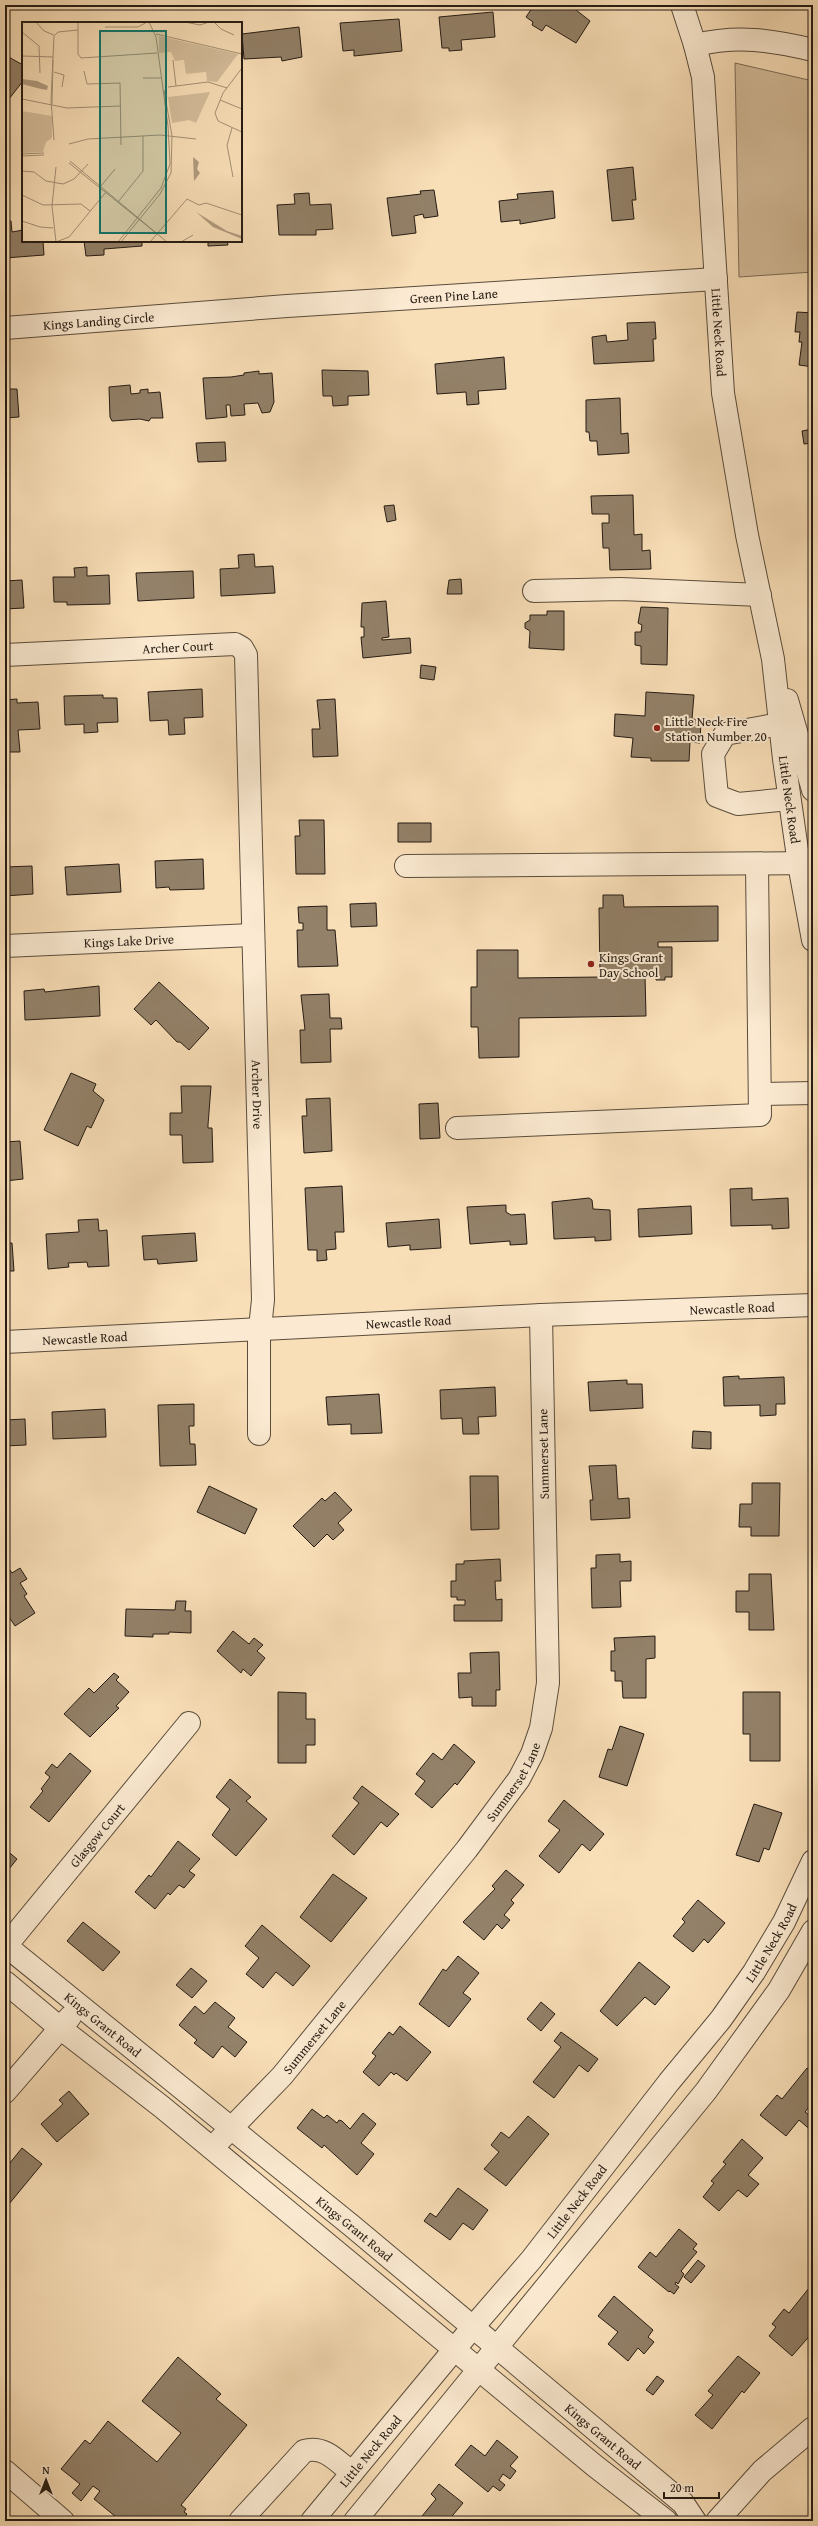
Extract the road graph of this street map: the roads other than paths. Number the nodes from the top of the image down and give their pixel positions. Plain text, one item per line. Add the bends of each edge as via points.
1 (682, 5) edge
2 (695, 44) junction
3 (813, 50) edge
4 (716, 279) junction
5 (192, 314) joint
6 (5, 328) edge
7 (534, 591) dead end
8 (760, 595) junction
9 (5, 655) edge
10 (774, 659) junction
11 (780, 724) junction
12 (248, 754) joint
13 (813, 790) edge
14 (789, 799) junction
15 (806, 864) edge
16 (756, 865) junction
17 (406, 866) dead end
18 (252, 935) junction
19 (813, 940) edge
20 (5, 946) edge
21 (813, 1093) edge
22 (760, 1094) junction
23 (457, 1128) dead end
24 (813, 1305) edge
25 (540, 1315) junction
26 (260, 1328) junction
27 (5, 1342) edge
28 (259, 1434) dead end
29 (189, 1723) dead end
30 (813, 1861) edge
31 (813, 1931) edge
32 (5, 1946) edge
33 (5, 1982) edge
34 (80, 2006) junction
35 (60, 2028) junction
36 (5, 2092) edge
37 (230, 2128) junction
38 (212, 2148) junction
39 (472, 2327) junction
40 (496, 2346) junction
41 (455, 2348) junction
42 (479, 2368) junction
43 (813, 2428) edge
44 (5, 2471) edge
45 (352, 2473) junction
46 (63, 2521) edge
47 (240, 2521) edge
48 (312, 2521) edge
49 (355, 2521) edge
50 (666, 2521) edge
51 (695, 2521) edge
52 (717, 2521) edge

1 - 2 street, Little Neck Road
2 - 3 street via 749,38 776,41
2 - 4 street, Little Neck Road via 702,77
4 - 5 street, Green Pine Lane
4 - 8 street, Little Neck Road via 726,414
5 - 6 street, Kings Landing Circle
7 - 8 street via 621,589
8 - 10 street, Little Neck Road
9 - 12 street, Archer Court via 235,644 242,648 246,655
10 - 11 street, Little Neck Road
10 - 13 street, Little Neck Road
11 - 14 street, Little Neck Road
11 - 14 street via 725,734 713,754 717,796 738,804
12 - 18 street, Archer Drive
14 - 15 street, Little Neck Road
15 - 16 street
15 - 19 street, Little Neck Road
16 - 17 street
16 - 22 street
18 - 20 street, Kings Lake Drive
18 - 26 street, Archer Drive via 263,1300
21 - 22 street
22 - 23 street via 760,1115
24 - 25 street, Newcastle Road
25 - 26 street, Newcastle Road
25 - 37 street, Summerset Lane via 548,1683 542,1728 519,1780 467,1848 282,2076
26 - 27 street, Newcastle Road
26 - 28 street, Archer Drive
29 - 32 street, Glasgow Court
30 - 39 street, Little Neck Road via 784,1922 754,1972 721,2019 531,2260
31 - 40 street via 779,1990 706,2091
32 - 34 street, Kings Grant Road
33 - 35 street, Kings Grant Road
34 - 35 street
34 - 37 street, Kings Grant Road
35 - 36 street
35 - 38 street, Kings Grant Road
37 - 38 street, Summerset Lane
37 - 39 street, Kings Grant Road
38 - 41 street, Kings Grant Road
39 - 40 street, Kings Grant Road
39 - 41 street, Little Neck Road
40 - 42 street
40 - 51 street, Kings Grant Road via 683,2503
41 - 42 street, Kings Grant Road
41 - 45 street, Little Neck Road
42 - 49 street
42 - 50 street, Kings Grant Road via 595,2466
43 - 52 street via 762,2471
44 - 46 street
45 - 47 street via 325,2451 314,2448 304,2451
45 - 48 street, Little Neck Road

